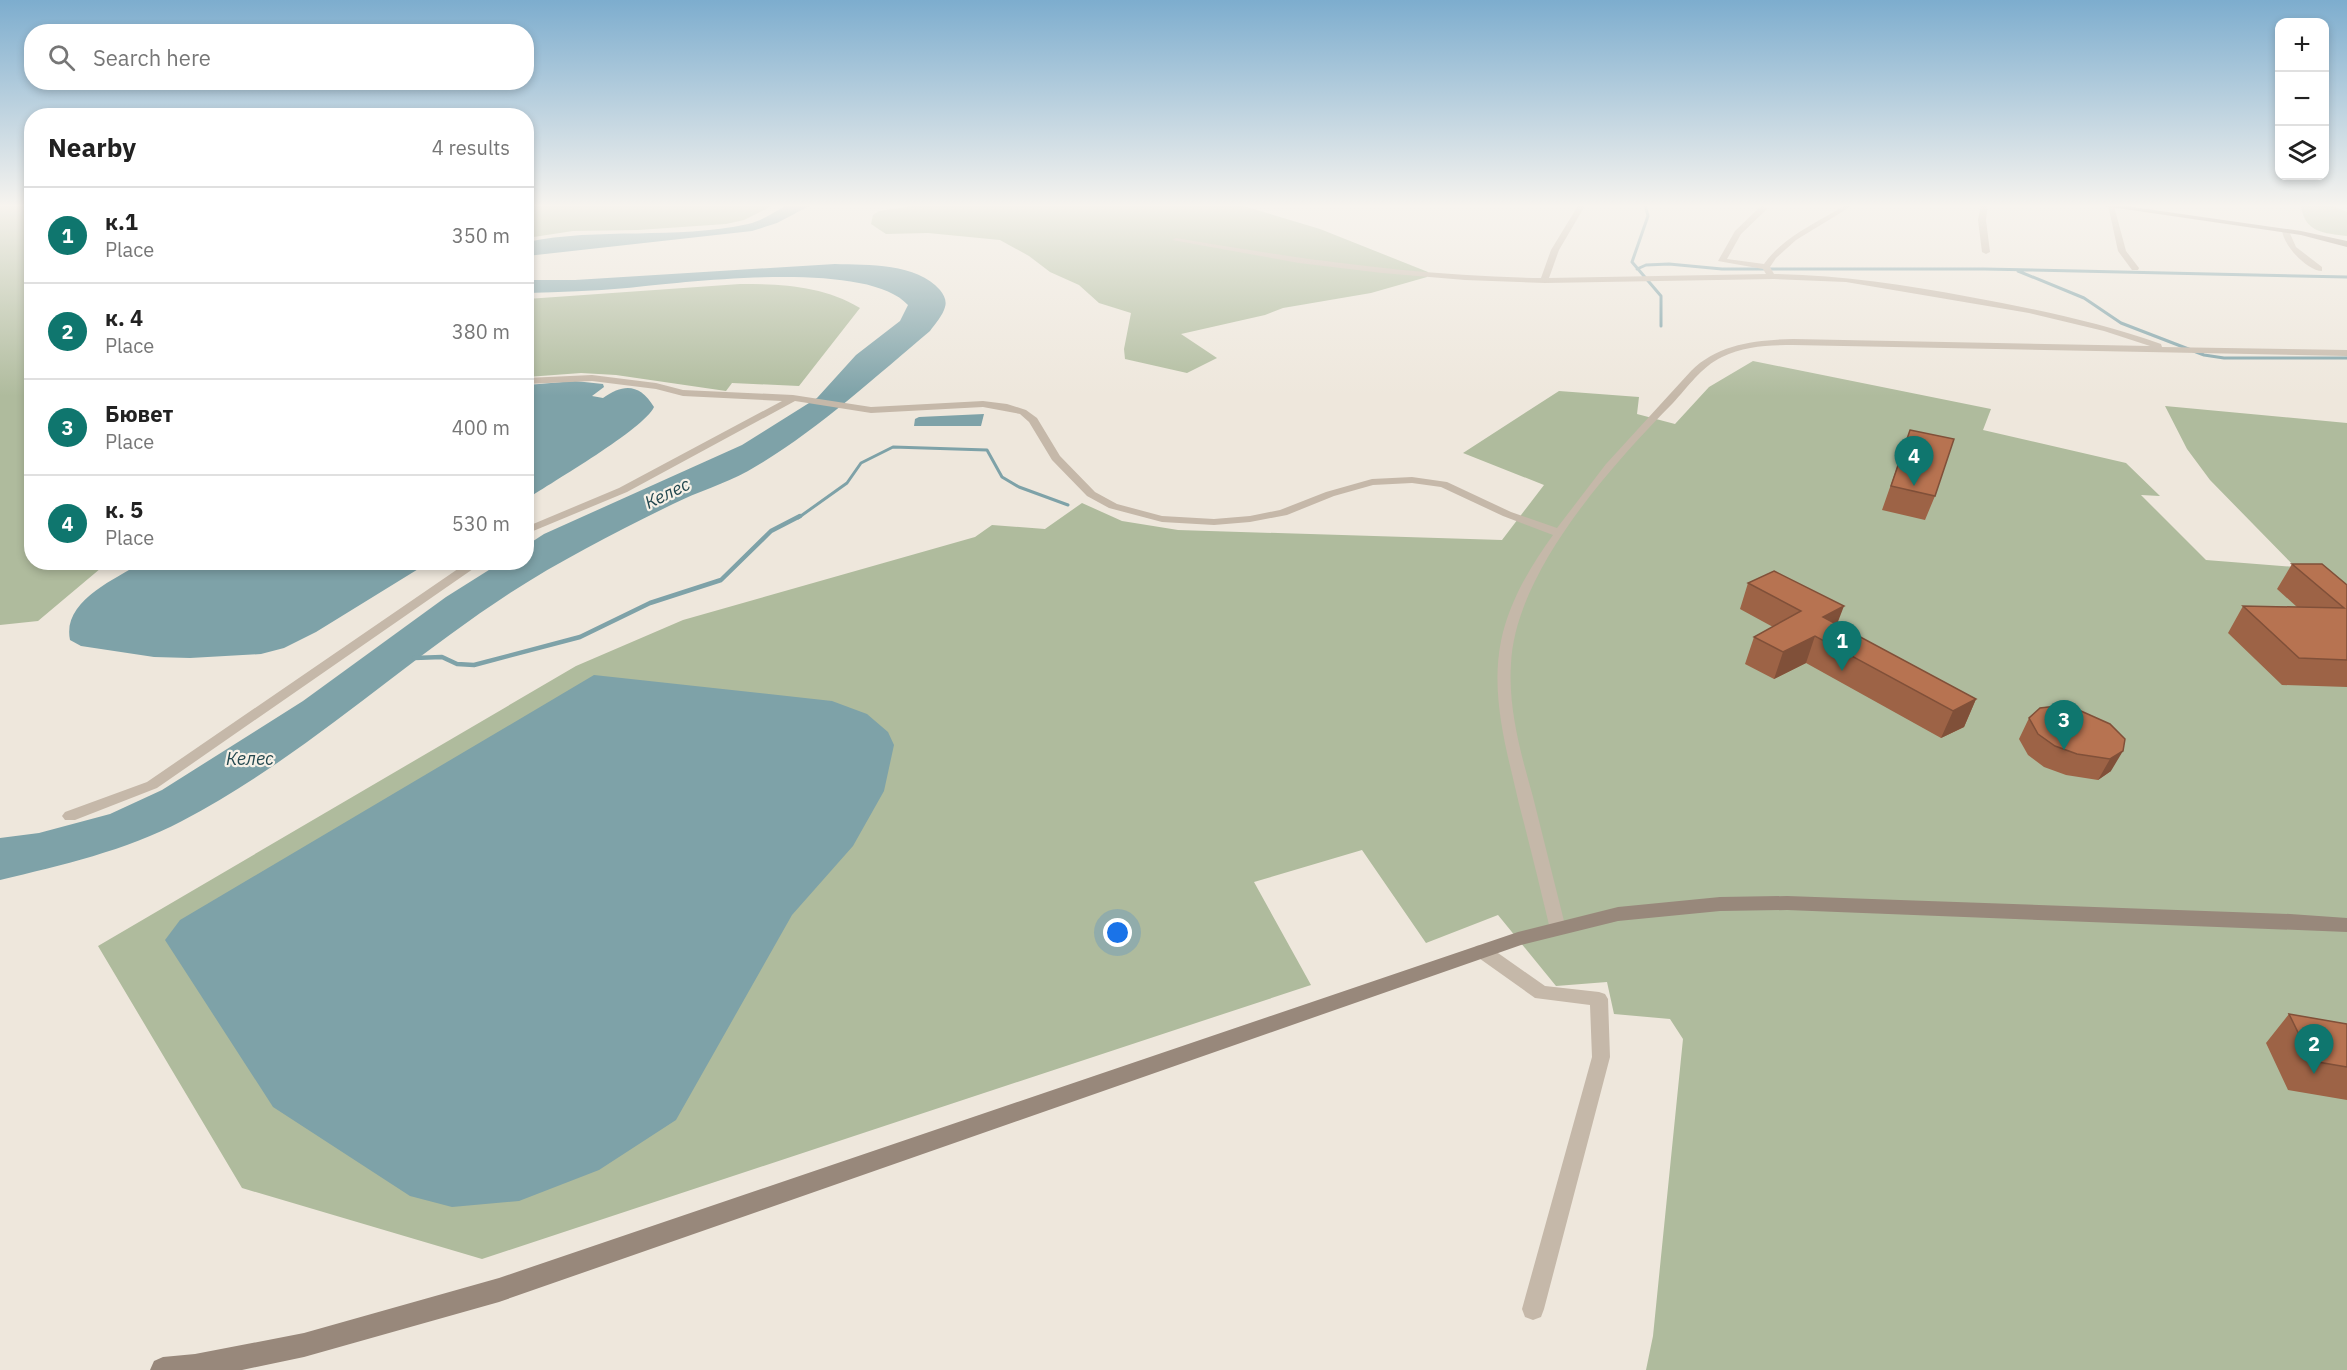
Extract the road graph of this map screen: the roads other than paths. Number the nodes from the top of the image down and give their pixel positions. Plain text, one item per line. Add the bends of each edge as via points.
1 (1359, 268) edge
2 (1547, 268) edge
3 (1767, 268) edge
4 (1772, 276) junction
5 (1544, 280) junction
6 (2169, 349) junction
7 (2347, 353) edge
8 (534, 381) edge
9 (793, 398) junction
10 (534, 528) edge
11 (1559, 534) junction
12 (465, 570) edge
13 (70, 816) dead end
14 (2347, 925) edge
15 (1558, 928) junction
16 (1482, 951) junction
17 (1533, 1309) dead end
18 (163, 1370) edge

1 - 5 street
2 - 5 street
3 - 4 street
4 - 5 street
4 - 6 street via 1847,279 2016,308 2089,323
6 - 7 street
6 - 11 street via 1804,342 1745,346 1707,362 1680,389 1600,479
8 - 9 street via 592,378 714,396
9 - 10 street via 623,490
9 - 11 street via 885,410 983,404 1016,409 1033,420 1056,458 1091,494 1113,506 1162,519 1250,519 1283,513 1372,482 1412,480 1443,484
11 - 15 street via 1521,597 1509,633 1504,667 1509,730
12 - 13 street via 152,785
14 - 15 main road via 1787,903 1720,904 1618,915
15 - 16 main road
16 - 17 street via 1541,993 1599,999 1601,1057
16 - 18 main road via 499,1290 304,1345

